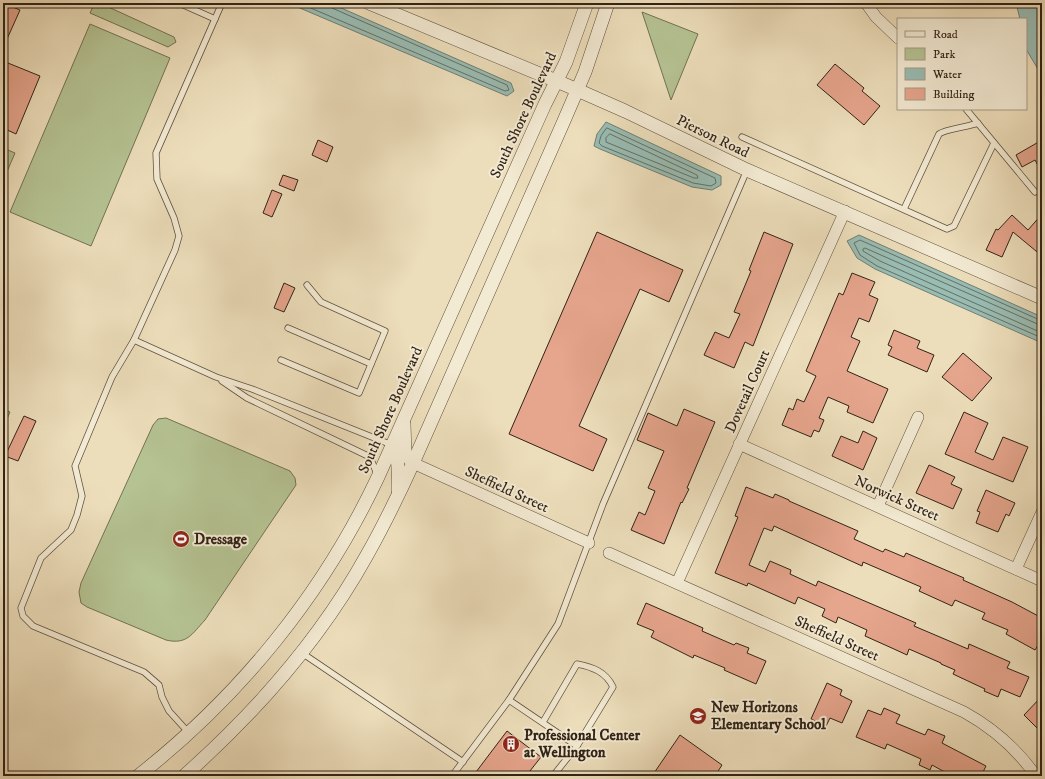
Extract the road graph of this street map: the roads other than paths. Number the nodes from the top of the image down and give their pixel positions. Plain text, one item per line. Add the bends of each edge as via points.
1 (178, 3) edge
2 (222, 3) edge
3 (370, 3) edge
4 (587, 3) edge
5 (608, 3) edge
6 (866, 3) edge
7 (215, 19) junction
8 (897, 37) edge
9 (557, 81) junction
10 (577, 89) junction
11 (967, 110) edge
12 (978, 123) junction
13 (742, 137) dead end
14 (994, 143) junction
15 (747, 170) junction
16 (1035, 192) dead end
17 (904, 209) junction
18 (845, 211) junction
19 (307, 285) dead end
20 (1042, 298) edge
21 (288, 328) dead end
22 (134, 340) junction
23 (281, 360) dead end
24 (371, 364) junction
25 (216, 377) junction
26 (918, 417) dead end
27 (404, 419) junction
28 (739, 444) junction
29 (392, 446) junction
30 (413, 463) junction
31 (378, 477) junction
32 (397, 497) junction
33 (878, 506) junction
34 (1042, 512) edge
35 (589, 542) junction
36 (609, 553) dead end
37 (1016, 569) junction
38 (1042, 581) edge
39 (677, 583) junction
40 (302, 653) junction
41 (509, 700) junction
42 (543, 722) junction
43 (189, 733) junction
44 (577, 746) junction
45 (463, 762) junction
46 (138, 776) edge
47 (184, 776) edge
48 (452, 776) edge
49 (553, 776) edge
50 (1036, 776) edge

1 - 7 lane
2 - 7 lane
3 - 9 street, Pierson Road
4 - 9 street, South Shore Boulevard
5 - 10 street
6 - 8 street via 876,17
7 - 22 lane via 156,153 157,179 179,236
9 - 10 street, Pierson Road
9 - 27 street, South Shore Boulevard
10 - 15 street, Pierson Road
10 - 30 street
11 - 12 lane
12 - 14 lane
12 - 17 lane via 939,134
13 - 17 lane
14 - 16 lane
14 - 17 lane via 951,229
15 - 18 street, Pierson Road
15 - 35 lane
18 - 20 street, Pierson Road
18 - 28 street, Dovetail Court
19 - 24 lane via 321,302 385,331
21 - 24 lane
22 - 25 lane
22 - 43 lane via 112,377 75,466 82,496 71,530 41,558 21,608 22,616 33,626 144,672 158,685 169,711
23 - 24 lane via 359,393
25 - 29 lane
25 - 31 lane via 247,398 370,457
26 - 33 street
27 - 29 street, South Shore Boulevard
27 - 30 street via 404,450
28 - 33 street, Norwick Street
28 - 39 street, Dovetail Court
29 - 31 street, South Shore Boulevard
29 - 32 street via 399,465
30 - 32 street
30 - 35 street, Sheffield Street
31 - 43 street, South Shore Boulevard via 348,535 306,600 255,666
32 - 40 street via 352,581
33 - 37 street, Norwick Street
34 - 37 street
35 - 41 lane via 558,624
36 - 39 street, Sheffield Street
37 - 38 street, Norwick Street
39 - 50 street, Sheffield Street via 964,712 993,730 1013,747
40 - 45 lane
40 - 47 street via 248,716
41 - 42 lane
41 - 45 lane
42 - 44 lane
42 - 44 lane via 578,664 592,667 609,678 613,688
43 - 46 street, South Shore Boulevard
44 - 49 lane
45 - 48 lane

